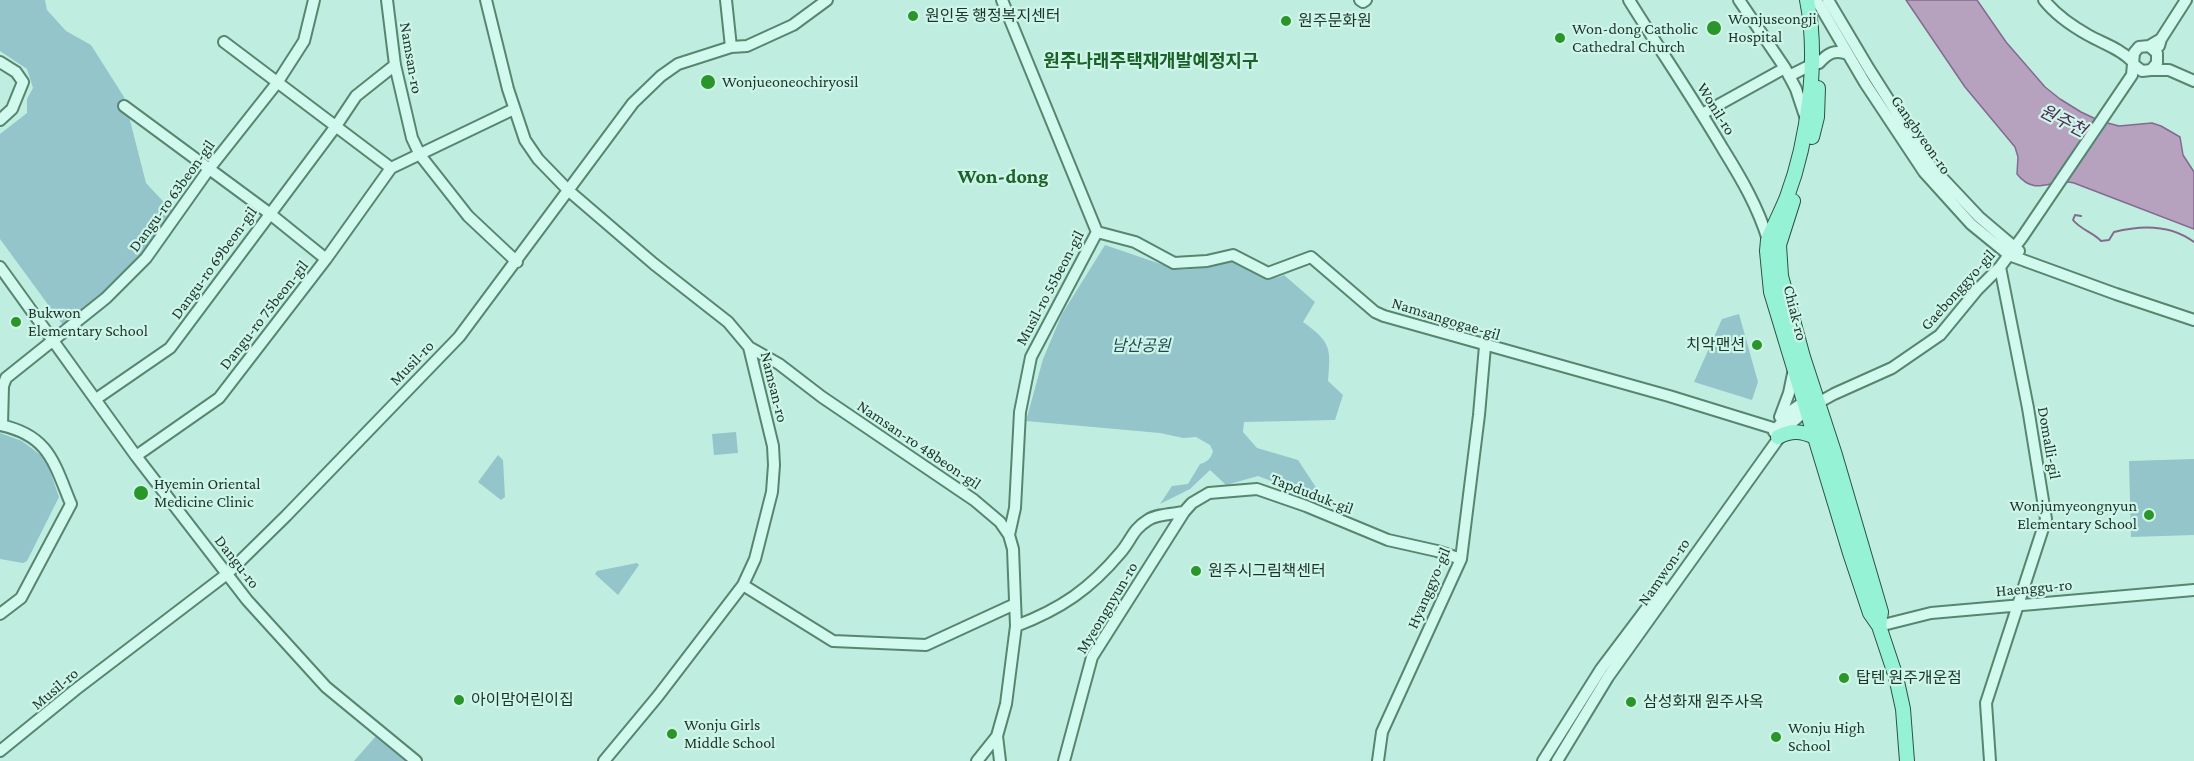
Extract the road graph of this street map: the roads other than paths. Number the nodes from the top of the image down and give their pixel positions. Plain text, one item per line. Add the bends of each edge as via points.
1 (314, 0) edge
2 (387, 0) edge
3 (486, 0) edge
4 (726, 0) edge
5 (827, 0) edge
6 (1002, 0) edge
7 (1360, 0) edge
8 (1366, 0) edge
9 (1629, 0) edge
10 (1739, 0) edge
11 (1817, 0) edge
12 (2044, 0) edge
13 (2186, 0) edge
14 (224, 42) dead end
15 (731, 47) junction
16 (2122, 51) junction
17 (2151, 51) junction
18 (1848, 54) junction
19 (0, 63) edge
20 (1815, 64) junction
21 (395, 65) junction
22 (2138, 68) junction
23 (2169, 70) junction
24 (1787, 72) junction
25 (2194, 81) edge
26 (277, 83) junction
27 (124, 106) dead end
28 (514, 109) junction
29 (1702, 114) junction
30 (0, 120) edge
31 (1807, 122) junction
32 (336, 126) junction
33 (420, 155) junction
34 (391, 168) junction
35 (209, 169) junction
36 (569, 190) junction
37 (269, 213) junction
38 (1097, 232) junction
39 (1768, 240) junction
40 (2012, 251) junction
41 (326, 259) junction
42 (517, 262) junction
43 (0, 267) edge
44 (2000, 267) junction
45 (2194, 320) edge
46 (54, 341) junction
47 (1485, 346) junction
48 (749, 347) junction
49 (1794, 369) junction
50 (96, 399) junction
51 (1811, 403) junction
52 (1, 425) edge
53 (1777, 433) junction
54 (1815, 437) junction
55 (136, 456) junction
56 (1184, 512) junction
57 (1009, 535) junction
58 (1461, 560) junction
59 (227, 574) junction
60 (743, 585) junction
61 (2194, 590) edge
62 (1015, 604) junction
63 (2018, 604) junction
64 (0, 614) edge
65 (1016, 626) junction
66 (1879, 626) junction
67 (997, 736) junction
68 (0, 751) edge
69 (416, 761) edge
70 (604, 761) edge
71 (977, 761) edge
72 (1000, 761) edge
73 (1064, 761) edge
74 (1378, 761) edge
75 (1543, 761) edge
76 (1557, 761) edge
77 (1907, 761) edge
78 (1990, 761) edge

1 - 26 street, Dangu-ro 63beon-gil via 304,41
2 - 21 street, Namsan-ro
3 - 28 street, Namsan-ro
4 - 15 street
5 - 15 street, Musil-ro via 793,25 747,46
6 - 38 street, Musil-ro 55beon-gil
7 - 8 street
9 - 29 street, Wonil-ro
10 - 24 street
11 - 18 street, Gangbyeon-ro
11 - 20 main road, Chiak-ro
11 - 40 street, Gangbyeon-ro via 1869,69 1930,165
12 - 16 street via 2065,20
13 - 17 street
14 - 26 street
15 - 36 street, Musil-ro via 678,64 661,76 633,103
16 - 17 street
16 - 22 street
17 - 22 street via 2134,53
17 - 22 street via 2155,67
17 - 23 street
18 - 20 street via 1828,54
18 - 40 street, Gangbyeon-ro via 1924,172 1963,215
19 - 30 street via 16,72 23,82 12,109
20 - 24 street
20 - 31 main road, Chiak-ro
20 - 51 main road, Chiak-ro via 1817,117 1779,245 1781,276
21 - 32 street, Dangu-ro 69beon-gil via 356,96
21 - 33 street, Namsan-ro via 412,138
22 - 23 street
22 - 40 street, Gaebonggyo-gil
23 - 25 street
24 - 29 street
24 - 31 street
26 - 32 street
26 - 35 street, Dangu-ro 63beon-gil
27 - 35 street
28 - 33 street
28 - 36 street, Namsan-ro via 525,140
29 - 39 street, Wonil-ro via 1756,207
31 - 39 main road, Chiak-ro via 1792,180
32 - 34 street
32 - 37 street, Dangu-ro 69beon-gil
33 - 34 street
33 - 42 street, Namsan-ro via 468,216
34 - 41 street, Dangu-ro 75beon-gil
35 - 37 street
35 - 46 street, Dangu-ro 63beon-gil via 146,258
36 - 42 street, Musil-ro
36 - 48 street, Namsan-ro via 728,322
37 - 41 street
37 - 50 street, Dangu-ro 69beon-gil via 170,348
38 - 47 street, Namsangogae-gil via 1135,242 1174,263 1233,255 1268,273 1311,258 1375,312
38 - 57 street, Musil-ro 55beon-gil via 1031,357 1020,412 1015,508
39 - 49 main road, Chiak-ro via 1772,292
40 - 44 street, Gaebonggyo-gil
40 - 45 street, Gangbyeon-ro via 2116,294
41 - 55 street, Dangu-ro 75beon-gil via 219,398
42 - 59 street, Musil-ro via 459,337
43 - 46 street, Dangu-ro
44 - 51 street, Gaebonggyo-gil via 1940,335 1892,368
44 - 63 street, Domalli-gil via 2046,519
46 - 50 street, Dangu-ro
46 - 52 street, Dangu-ro 63beon-gil via 6,378
47 - 53 street, Namsangogae-gil via 1657,393
47 - 58 street, Hyanggyo-gil
48 - 57 street, Namsan-ro 48beon-gil via 974,500
48 - 60 street, Namsan-ro via 774,465 764,526
49 - 51 main road, Chiak-ro
49 - 53 street
50 - 55 street, Dangu-ro
51 - 53 street, Namwon-ro
51 - 54 main road, Chiak-ro
51 - 66 main road, Chiak-ro via 1835,454 1881,612
52 - 64 street via 20,430 50,454 71,504 21,598
53 - 54 main road
53 - 75 street, Namwon-ro via 1601,669
53 - 76 street, Namwon-ro via 1608,677
54 - 66 main road, Chiak-ro via 1860,585
55 - 59 street, Dangu-ro
56 - 58 street, Tapduduk-gil via 1209,493 1257,489 1388,540
56 - 65 street, Tapduduk-gil via 1150,518 1133,531 1123,550 1071,600
56 - 73 street, Myeongnyun-ro via 1092,657
57 - 62 street
58 - 74 street, Hyanggyo-gil via 1382,732
59 - 68 street, Musil-ro
59 - 69 street, Dangu-ro via 310,671
60 - 62 street via 833,641 926,645
60 - 70 street, Namsan-ro
61 - 63 street, Haenggu-ro
62 - 65 street
63 - 66 street, Haenggu-ro via 1931,613
63 - 78 street, Domalli-gil via 1986,703
65 - 67 street via 1006,704
66 - 77 main road, Chiak-ro via 1903,709
67 - 71 street
67 - 72 street

